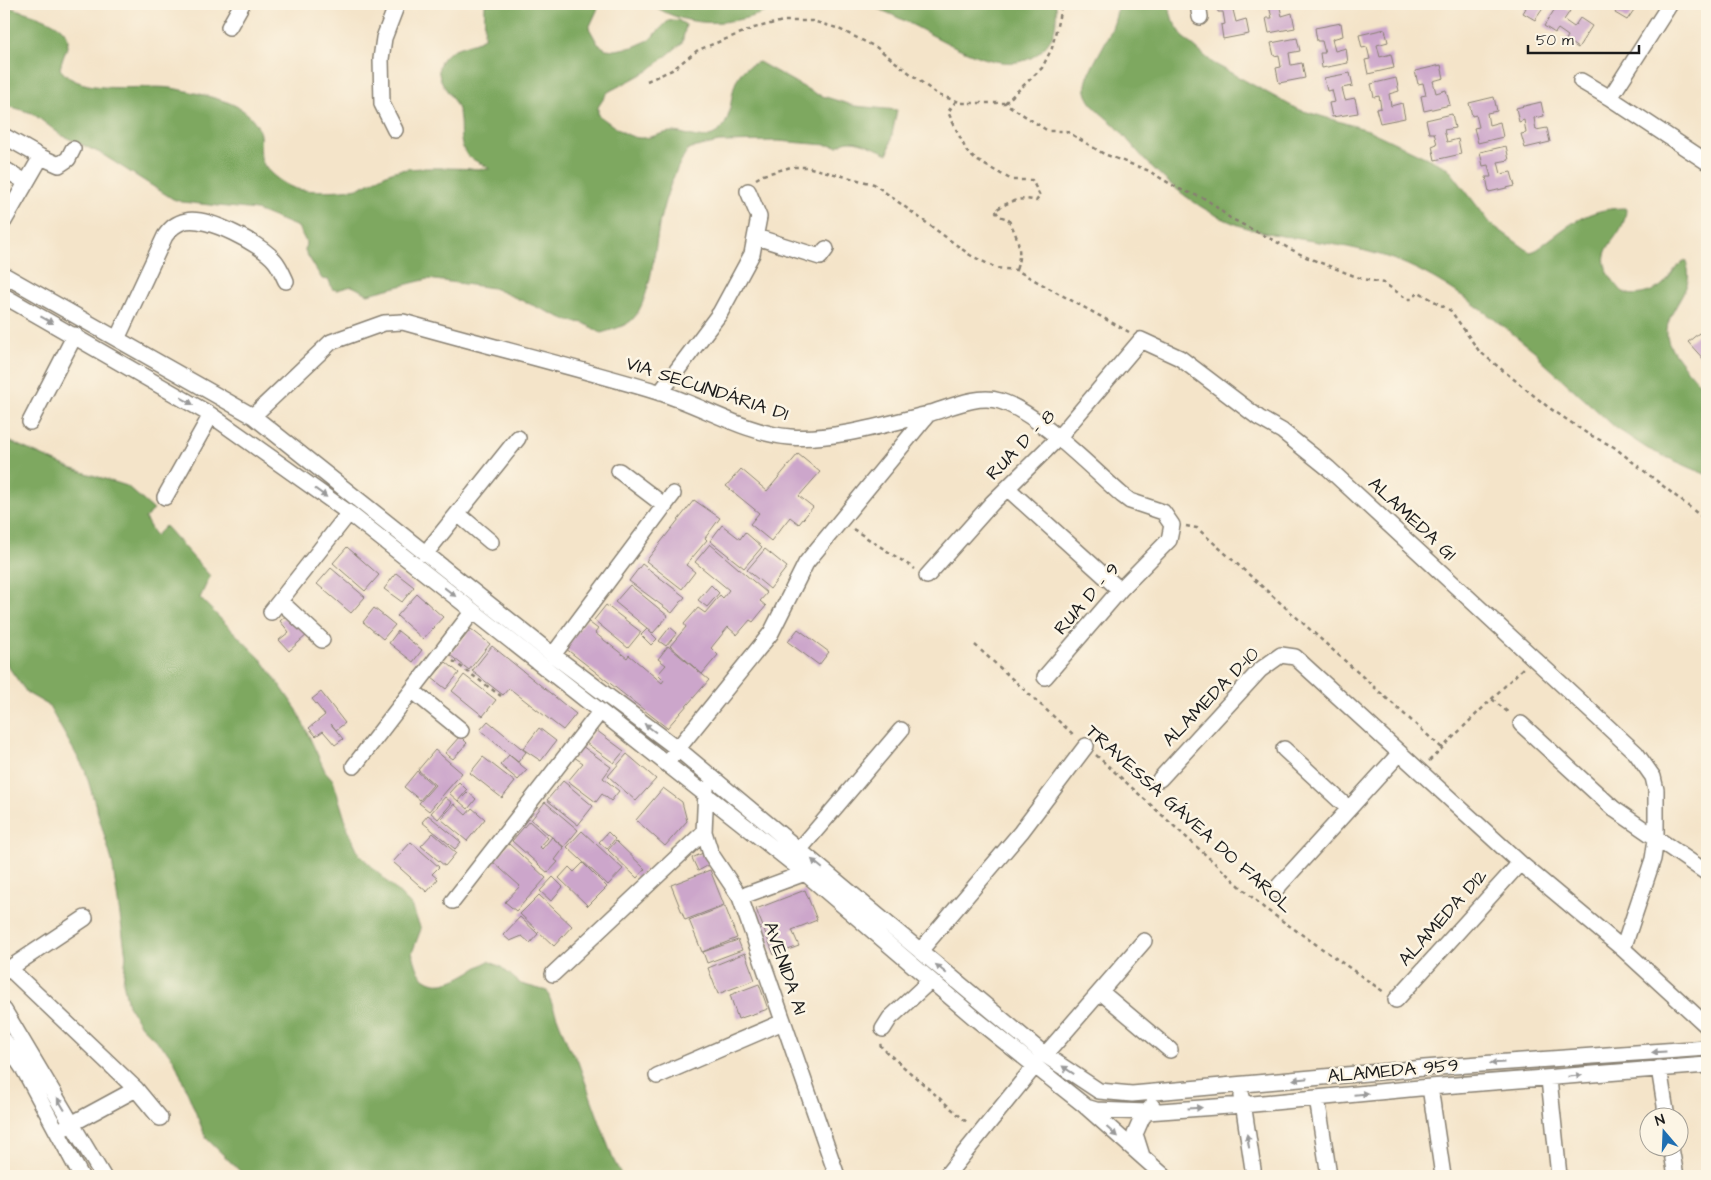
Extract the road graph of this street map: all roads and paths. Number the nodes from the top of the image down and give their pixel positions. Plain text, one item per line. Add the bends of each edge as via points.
1 (242, 4) edge
2 (397, 4) edge
3 (1670, 4) edge
4 (1061, 8) dead end
5 (229, 27) dead end
6 (647, 81) dead end
7 (1581, 81) dead end
8 (1610, 98) junction
9 (956, 101) junction
10 (1005, 103) junction
11 (395, 130) dead end
12 (4, 136) edge
13 (73, 150) dead end
14 (41, 157) junction
15 (1707, 162) edge
16 (4, 169) edge
17 (26, 182) junction
18 (748, 192) joint
19 (4, 221) edge
20 (756, 237) junction
21 (826, 249) dead end
22 (1016, 270) junction
23 (4, 275) edge
24 (286, 281) dead end
25 (4, 296) edge
26 (75, 335) junction
27 (116, 339) junction
28 (1141, 340) junction
29 (660, 392) junction
30 (929, 413) junction
31 (212, 414) junction
32 (253, 416) junction
33 (30, 422) dead end
34 (518, 438) dead end
35 (1057, 439) junction
36 (618, 471) dead end
37 (1008, 488) junction
38 (165, 497) dead end
39 (349, 513) junction
40 (458, 514) junction
41 (841, 521) junction
42 (1707, 521) edge
43 (1172, 525) junction
44 (491, 542) dead end
45 (425, 554) junction
46 (927, 576) joint
47 (1120, 590) junction
48 (473, 611) junction
49 (322, 640) dead end
50 (975, 645) dead end
51 (441, 653) junction
52 (553, 655) junction
53 (1533, 658) junction
54 (1045, 677) dead end
55 (413, 691) junction
56 (501, 696) dead end
57 (1492, 699) junction
58 (596, 717) junction
59 (1521, 724) joint
60 (461, 730) dead end
61 (902, 730) dead end
62 (1086, 746) junction
63 (1442, 748) junction
64 (678, 749) junction
65 (1284, 749) dead end
66 (1400, 752) junction
67 (666, 764) junction
68 (354, 766) dead end
69 (1419, 770) junction
70 (708, 776) junction
71 (1160, 779) dead end
72 (704, 796) junction
73 (1349, 809) junction
74 (704, 832) junction
75 (1656, 839) junction
76 (800, 849) junction
77 (1520, 862) junction
78 (806, 873) junction
79 (1707, 873) edge
80 (1275, 890) dead end
81 (740, 898) junction
82 (453, 901) dead end
83 (85, 918) dead end
84 (1144, 941) dead end
85 (1623, 949) junction
86 (920, 951) junction
87 (7, 970) edge
88 (553, 974) dead end
89 (930, 980) junction
90 (1102, 992) junction
91 (1396, 1000) joint
92 (4, 1010) edge
93 (783, 1022) junction
94 (1707, 1026) edge
95 (883, 1028) joint
96 (4, 1040) edge
97 (1707, 1048) edge
98 (1170, 1050) dead end
99 (1045, 1055) junction
100 (1707, 1065) edge
101 (1034, 1067) junction
102 (1659, 1068) junction
103 (657, 1076) dead end
104 (1549, 1079) junction
105 (1240, 1085) junction
106 (1430, 1087) junction
107 (136, 1090) junction
108 (1161, 1092) junction
109 (1317, 1098) junction
110 (1084, 1106) junction
111 (1243, 1106) junction
112 (1665, 1108) edge
113 (1148, 1112) junction
114 (160, 1118) dead end
115 (73, 1123) junction
116 (57, 1132) junction
117 (981, 1135) junction
118 (1142, 1156) junction
119 (1673, 1158) edge
120 (832, 1175) edge
121 (81, 1176) edge
122 (102, 1176) edge
123 (946, 1176) edge
124 (1164, 1176) edge
125 (1254, 1176) edge
126 (1329, 1176) edge
127 (1443, 1176) edge
128 (1559, 1176) edge
129 (1676, 1176) edge

1 - 5 street
2 - 11 street via 384,38 381,59 382,104
3 - 8 street
4 - 10 path via 1052,48 1042,68
6 - 9 path via 672,70 698,50 754,28 783,21 812,21 837,28 876,47 938,95
7 - 8 street
8 - 15 street
9 - 10 path
9 - 22 path via 948,112 967,152 1012,180 1032,180 1040,196 1036,201 1025,198 1008,202 995,210 999,216 1008,219 1018,238 1020,247
10 - 42 path via 1048,131 1066,130 1104,154 1147,170 1178,189 1206,199 1230,218 1306,257 1362,279 1384,283 1407,299 1412,299 1419,292 1434,299 1451,310 1479,351 1548,407 1614,447
12 - 14 street
13 - 14 street via 59,165
14 - 17 street
16 - 17 street
17 - 19 street
18 - 20 street via 759,217
18 - 22 path via 748,185 763,175 790,166 807,167 874,184 970,255 996,268
20 - 21 street via 820,257
20 - 29 street via 752,254 720,313
22 - 28 path via 1118,324
23 - 27 street
24 - 27 street via 275,261 252,242 200,220 186,220 172,227 165,236
25 -> 26 street
26 -> 31 street
26 - 33 street
27 - 32 street
28 - 35 street, RUA D - 8
28 - 53 street, ALAMEDA G1 via 1180,358 1259,418 1282,431
29 - 30 street, VIA SECUNDÁRIA D1 via 764,432 790,437 821,438
29 - 32 street, VIA SECUNDÁRIA D1 via 403,322 384,323 331,342
30 - 35 street, VIA SECUNDÁRIA D1 via 964,403 999,400 1025,411
30 - 41 street
31 - 38 street
31 -> 39 street
32 - 45 street
34 - 40 street
35 - 37 street, RUA D - 8
35 - 43 street, VIA SECUNDÁRIA D1 via 1130,501 1163,512
36 - 52 street via 669,500
37 - 46 street, RUA D - 8
37 - 47 street
39 -> 48 street
39 - 49 street via 275,606
40 - 44 street
40 - 45 street
41 - 46 path
41 - 64 street via 806,563 771,633
43 - 47 street, RUA D - 9 via 1169,540
43 - 63 path via 1197,528
45 - 52 street
47 - 54 street, RUA D - 9
48 - 51 street
48 - 58 street
50 - 62 path, TRAVESSA GÁVEA DO FAROL
51 - 55 street
51 - 56 path
64 -> 52 street
53 - 57 path
53 - 75 street, ALAMEDA G1 via 1636,753 1652,777 1656,790
55 - 60 street
55 - 68 street
57 - 59 path
57 - 63 path
58 - 67 street
58 - 82 street
59 - 75 street via 1614,809
61 - 76 street
62 - 86 street via 1021,832
62 - 91 path, TRAVESSA GÁVEA DO FAROL via 1264,908
63 - 69 path
64 - 67 street
64 - 70 street
65 - 73 street
66 - 69 street
66 - 71 street, ALAMEDA D-10 via 1295,657 1281,655 1260,670
66 - 73 street
67 - 72 street
69 - 77 street
70 - 72 street, AVENIDA A1
70 - 76 street
72 - 74 street, AVENIDA A1
72 - 78 street
73 - 80 street
74 - 81 street, AVENIDA A1 via 711,854
74 - 88 street
75 - 79 street
75 - 85 street, ALAMEDA G1
86 -> 76 street
77 - 85 street
77 - 91 street, ALAMEDA D12
78 - 81 street
78 - 89 street
81 - 93 street, AVENIDA A1
83 - 87 street
84 - 90 street
85 - 94 street
99 -> 86 street
87 - 107 street
89 - 95 street
89 - 101 street
90 - 98 street
90 - 99 street
115 -> 92 street
93 - 103 street
93 - 120 street, AVENIDA A1
95 - 117 path via 882,1048
96 - 116 street
97 -> 105 street, ALAMEDA 959
108 -> 99 street, ALAMEDA 959 via 1110,1094 1099,1091
100 - 102 street, ALAMEDA 959
101 - 110 street
101 - 117 street
104 -> 102 street, ALAMEDA 959
102 - 112 street
104 - 106 street, ALAMEDA 959
104 - 128 street
105 - 108 street, ALAMEDA 959
105 - 111 street
109 -> 106 street, ALAMEDA 959
106 - 127 street
107 - 114 street
107 - 115 street
108 - 113 street
109 - 111 street, ALAMEDA 959
109 - 126 street
110 - 113 street, ALAMEDA 959 via 1096,1110
110 -> 118 street
113 -> 111 street, ALAMEDA 959
125 -> 111 street
113 - 118 street via 1135,1134
115 - 116 street
115 - 122 street
116 - 121 street
117 - 123 street
118 - 124 street
119 - 129 street

